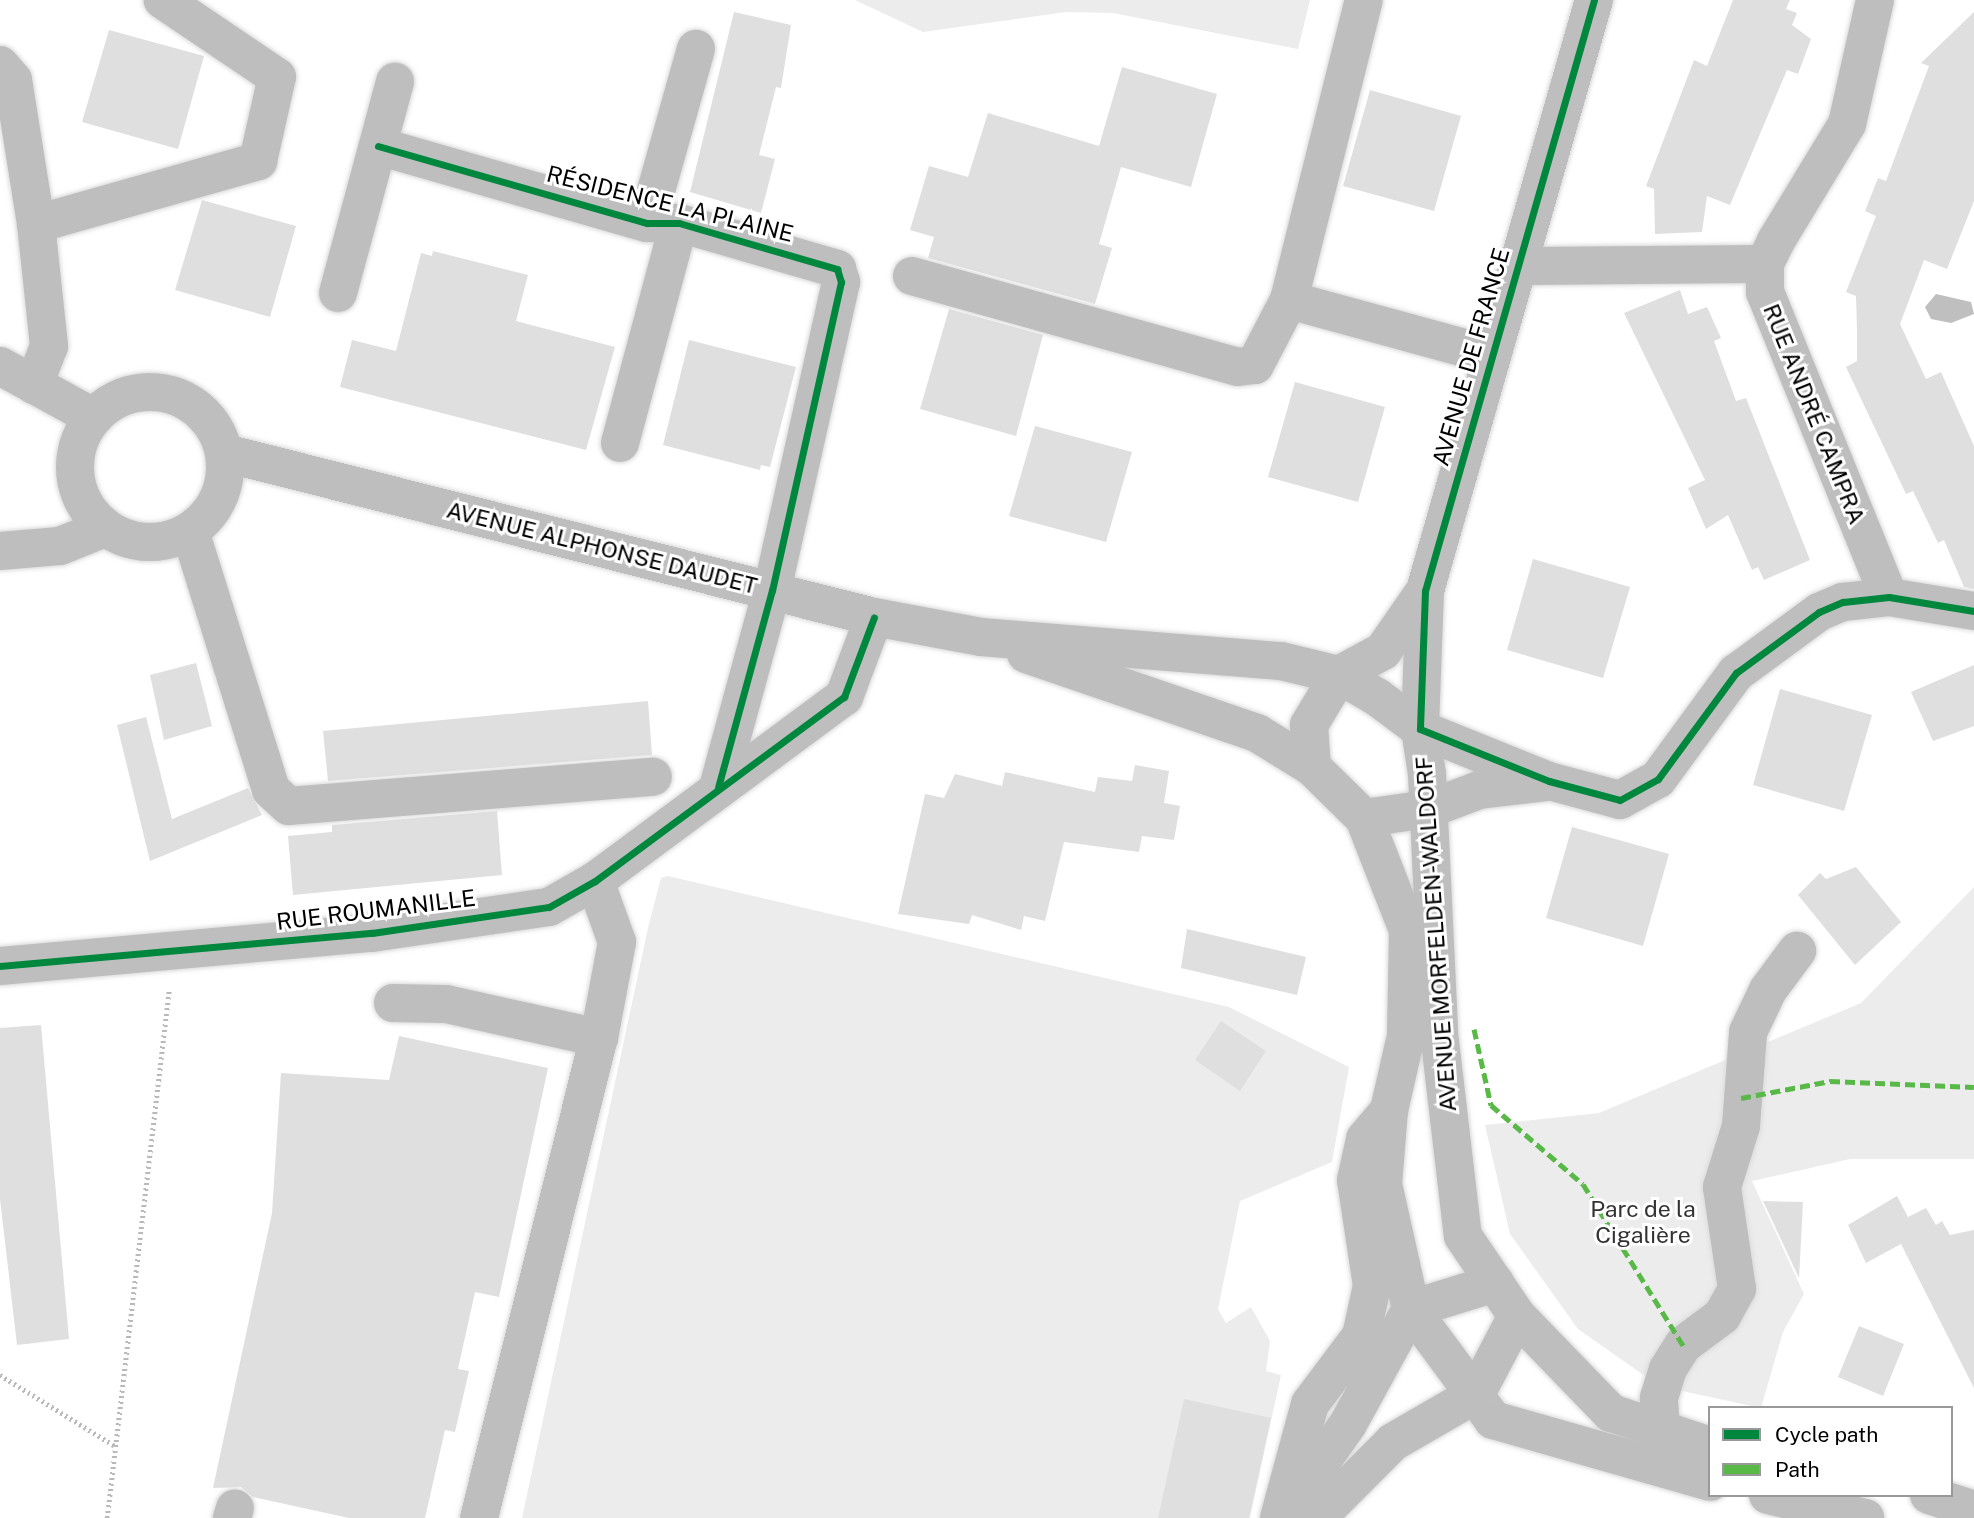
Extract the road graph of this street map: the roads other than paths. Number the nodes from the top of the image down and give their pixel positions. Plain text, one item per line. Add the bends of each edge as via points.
1 (163, 0) edge
2 (1364, 0) edge
3 (1594, 0) edge
4 (1875, 0) edge
5 (696, 49) dead end
6 (0, 65) edge
7 (395, 82) dead end
8 (378, 146) junction
9 (663, 223) junction
10 (36, 224) junction
11 (1766, 264) junction
12 (1518, 266) junction
13 (912, 276) dead end
14 (338, 293) dead end
15 (1289, 300) junction
16 (1490, 355) junction
17 (0, 366) edge
18 (34, 385) junction
19 (93, 418) junction
20 (620, 443) dead end
21 (225, 453) junction
22 (105, 528) junction
23 (190, 531) junction
24 (0, 551) edge
25 (772, 590) junction
26 (1425, 591) junction
27 (1889, 597) junction
28 (1974, 611) edge
29 (874, 617) junction
30 (981, 637) junction
31 (1339, 675) junction
32 (1420, 729) junction
33 (1312, 767) junction
34 (653, 778) dead end
35 (1549, 781) junction
36 (718, 787) junction
37 (1429, 809) junction
38 (1364, 818) junction
39 (595, 881) junction
40 (1797, 951) dead end
41 (0, 966) edge
42 (393, 1003) dead end
43 (599, 1038) junction
44 (1389, 1110) junction
45 (1495, 1283) junction
46 (1372, 1286) junction
47 (1411, 1309) junction
48 (1517, 1316) junction
49 (1476, 1394) junction
50 (1661, 1429) junction
51 (1708, 1445) edge
52 (1708, 1481) edge
53 (1776, 1497) edge
54 (1935, 1497) edge
55 (1974, 1510) edge
56 (480, 1518) edge
57 (1281, 1518) edge
58 (1317, 1518) edge
59 (1865, 1518) edge

1 - 10 street via 276,77 258,161
2 - 15 street
3 - 12 street, AVENUE DE FRANCE
4 - 11 street via 1847,124
5 - 9 street
6 - 10 street via 13,80
7 - 8 street
8 - 9 street, RÉSIDENCE LA PLAINE
8 - 14 street
9 - 20 street
9 - 25 street, RÉSIDENCE LA PLAINE via 821,261 837,269 841,282
10 - 18 street via 49,346
11 - 12 street
11 - 27 street, RUE ANDRÉ CAMPRA via 1765,292 1773,320
12 - 16 street, AVENUE DE FRANCE
13 - 15 street via 1238,367 1255,365 1265,355
15 - 16 street
16 - 26 street, AVENUE DE FRANCE
17 - 18 street
18 - 19 street
19 - 21 street via 128,395 171,394 206,416
19 - 22 street via 80,438 74,463 88,510
21 - 23 street via 220,498
21 - 25 street, AVENUE ALPHONSE DAUDET
22 - 23 street via 147,543
22 - 24 street via 60,546
23 - 34 street via 271,790 289,806
25 - 29 street, AVENUE ALPHONSE DAUDET
25 - 36 street
26 - 31 street, AVENUE DE FRANCE via 1383,651
26 - 32 street, AVENUE DE FRANCE
27 - 28 street
27 - 35 street via 1843,602 1765,649 1736,673 1658,779 1638,793 1620,800 1599,798
29 - 30 street, AVENUE ALPHONSE DAUDET
29 - 36 street, RUE ROUMANILLE via 844,697 779,749
30 - 31 street, AVENUE ALPHONSE DAUDET via 1281,662
30 - 33 street, AVENUE ALPHONSE DAUDET via 1257,733
31 - 32 street, AVENUE MORFELDEN-WALDORF
31 - 33 street via 1308,725
32 - 35 street
32 - 37 street, AVENUE MORFELDEN-WALDORF
33 - 38 street, AVENUE MORFELDEN-WALDORF
35 - 37 street via 1479,790
36 - 39 street, RUE ROUMANILLE
37 - 38 street
37 - 45 street, AVENUE MORFELDEN-WALDORF via 1439,1032 1463,1236
38 - 44 street, AVENUE MORFELDEN-WALDORF via 1408,930 1406,1036
39 - 41 street, RUE ROUMANILLE via 548,907 372,933
39 - 43 street via 617,942
40 - 50 street via 1768,990 1748,1032 1741,1126 1722,1187 1737,1289 1721,1316 1683,1345 1668,1369 1659,1398
42 - 43 street via 446,1004
43 - 56 street
44 - 46 street via 1365,1139 1356,1180
44 - 47 street, AVENUE MORFELDEN-WALDORF via 1382,1184
45 - 47 street
45 - 48 street, AVENUE MORFELDEN-WALDORF
46 - 47 street
46 - 57 street via 1361,1336 1310,1404
47 - 49 street, AVENUE MORFELDEN-WALDORF
47 - 57 street via 1348,1424
48 - 49 street
48 - 50 street, AVENUE MORFELDEN-WALDORF via 1611,1413
49 - 52 street, AVENUE MORFELDEN-WALDORF via 1493,1420
49 - 58 street via 1393,1443
50 - 51 street, AVENUE MORFELDEN-WALDORF
53 - 59 street
54 - 55 street

